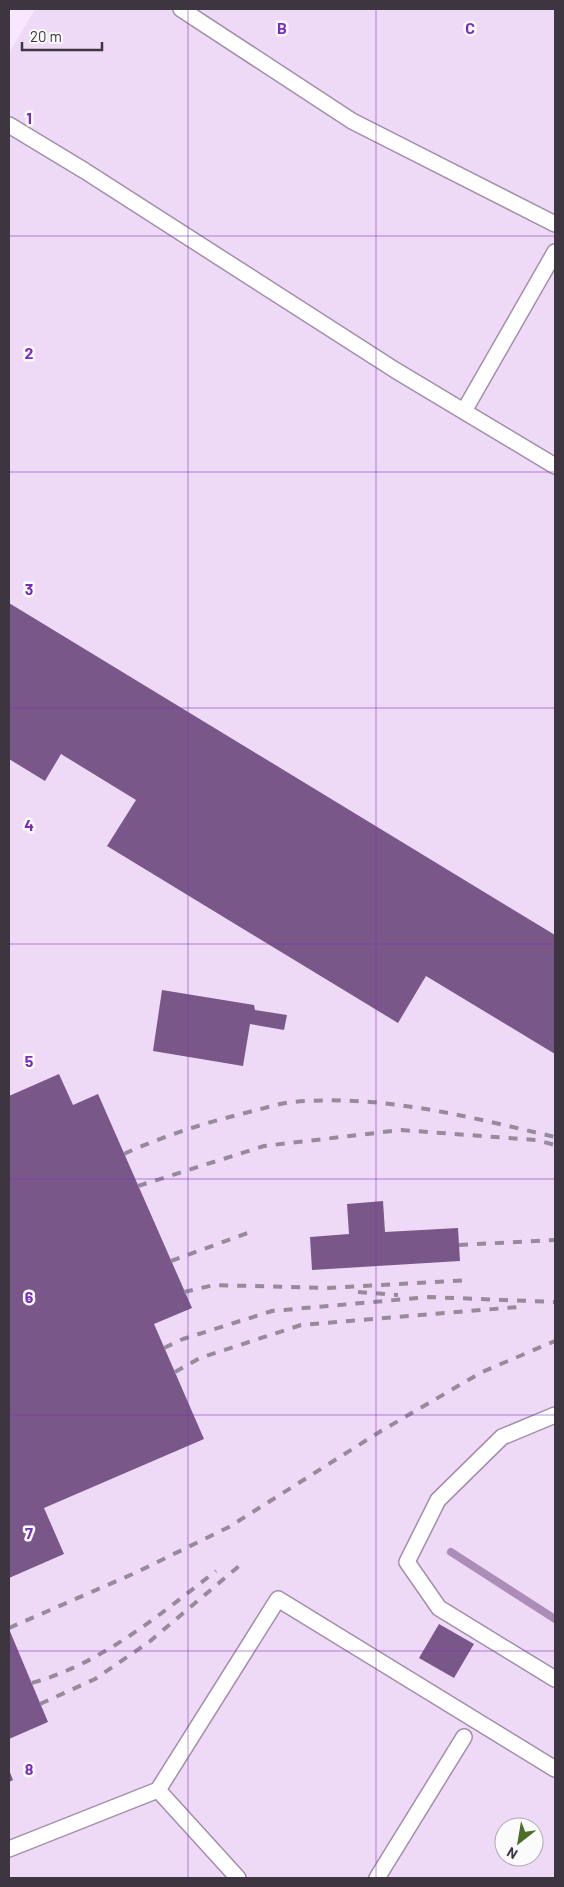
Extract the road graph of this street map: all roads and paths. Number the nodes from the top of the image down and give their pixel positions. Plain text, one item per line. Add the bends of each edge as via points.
1 (180, 9) edge
2 (9, 125) edge
3 (555, 224) edge
4 (555, 252) edge
5 (464, 411) junction
6 (555, 466) edge
7 (555, 1415) edge
8 (555, 1679) edge
9 (464, 1737) dead end
10 (555, 1769) edge
11 (158, 1790) junction
12 (9, 1848) edge
13 (238, 1878) edge
14 (378, 1878) edge

1 - 3 lane via 352,121
2 - 5 lane
4 - 5 lane
5 - 6 lane
7 - 8 lane via 502,1438 438,1500 407,1562 439,1608
9 - 14 lane
10 - 11 lane via 278,1599
11 - 12 lane
11 - 13 lane

